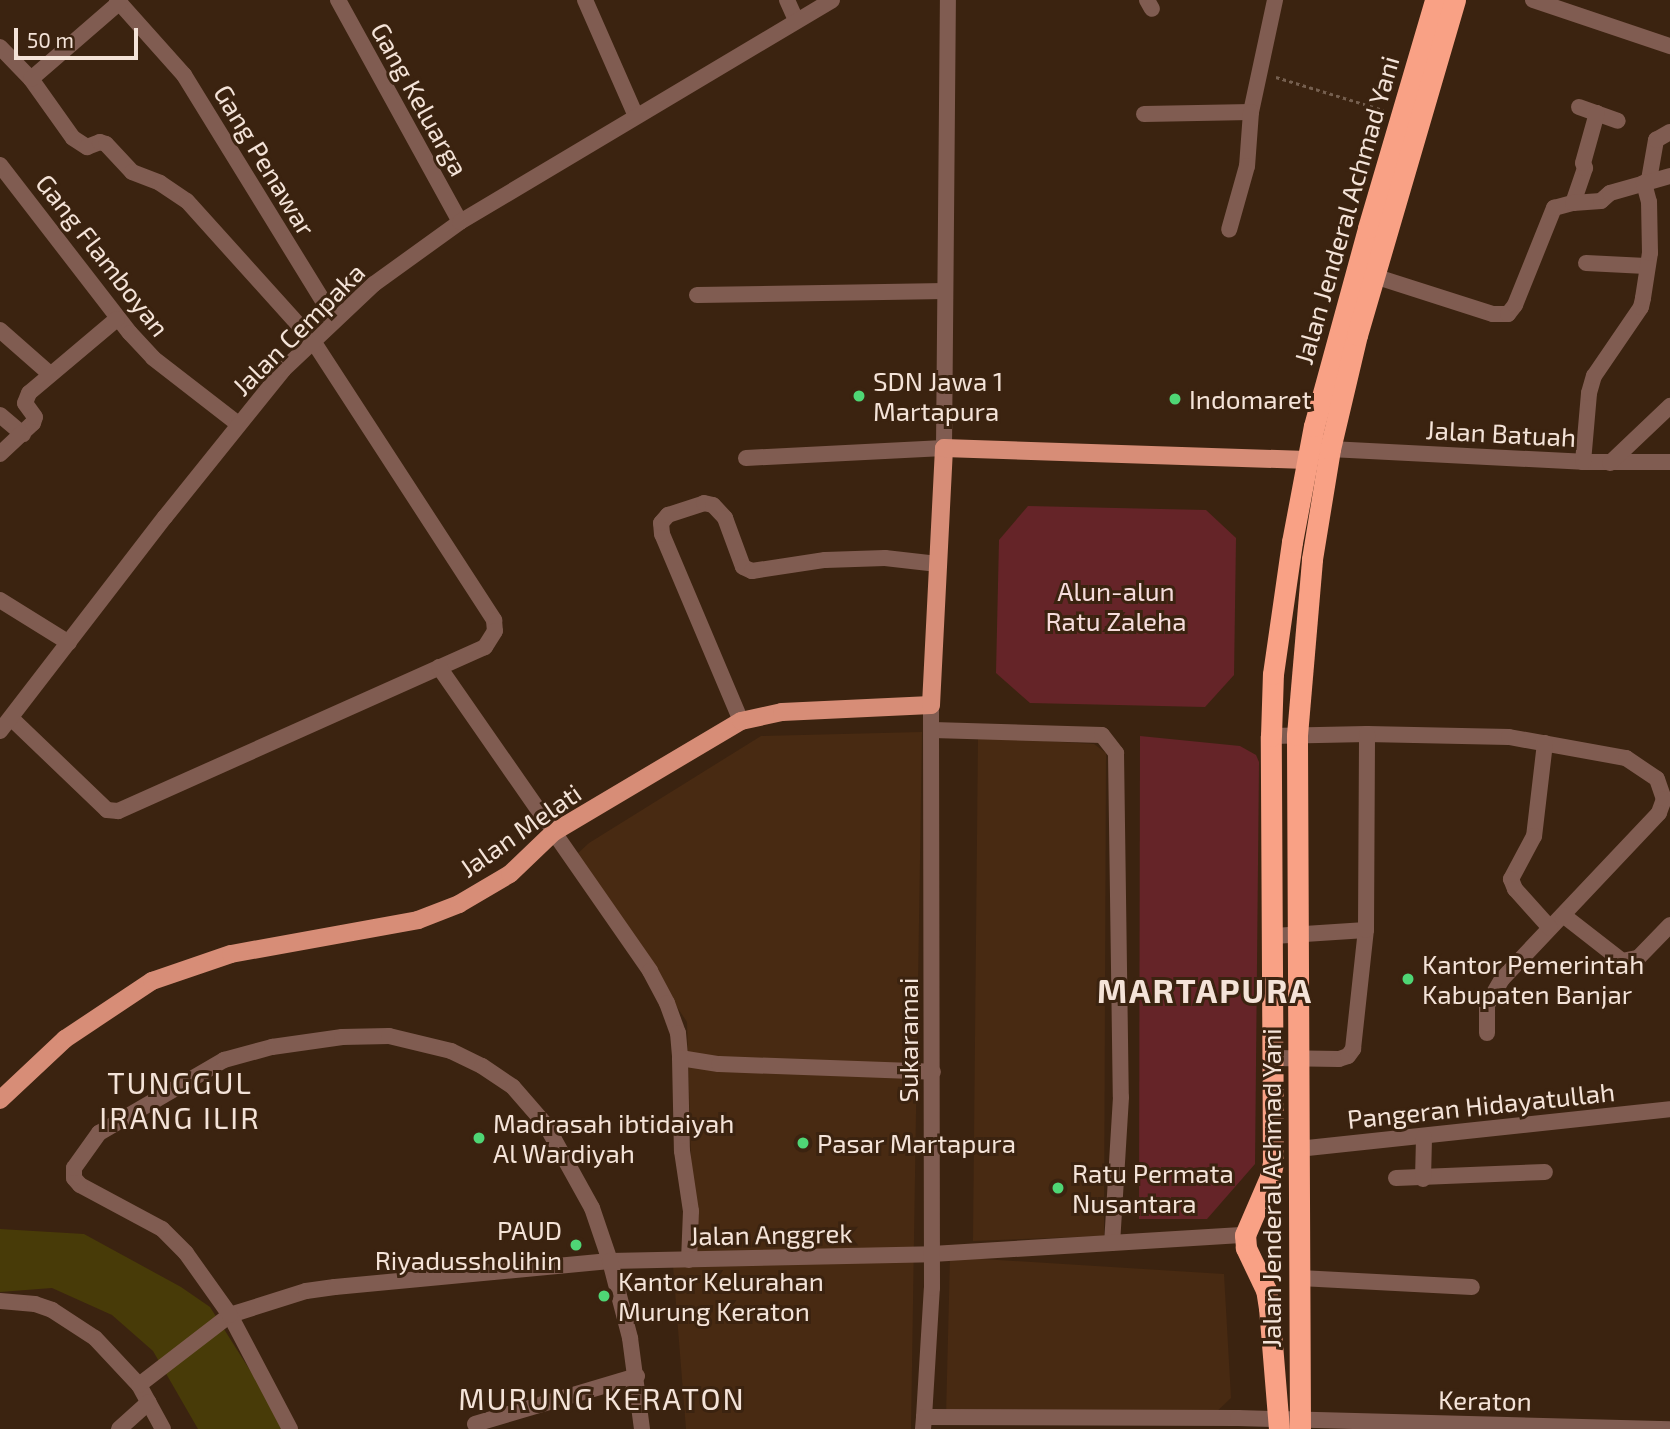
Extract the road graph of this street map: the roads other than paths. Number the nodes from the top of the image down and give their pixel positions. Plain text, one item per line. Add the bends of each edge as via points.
1 (338, 0) edge
2 (585, 0) edge
3 (787, 0) edge
4 (832, 0) edge
5 (948, 0) edge
6 (1275, 0) edge
7 (1435, 0) edge
8 (1455, 0) edge
9 (1533, 0) edge
10 (119, 1) edge
11 (796, 20) junction
12 (1670, 46) edge
13 (0, 47) edge
14 (31, 79) junction
15 (1579, 107) dead end
16 (1251, 112) junction
17 (1597, 113) junction
18 (1144, 114) dead end
19 (636, 116) junction
20 (1618, 121) dead end
21 (1670, 132) edge
22 (0, 165) edge
23 (1670, 176) edge
24 (1646, 182) junction
25 (1573, 202) junction
26 (460, 222) junction
27 (1229, 230) dead end
28 (1586, 263) dead end
29 (1646, 266) junction
30 (1374, 276) junction
31 (945, 291) junction
32 (697, 295) dead end
33 (117, 319) junction
34 (335, 320) junction
35 (0, 330) edge
36 (313, 341) junction
37 (49, 373) junction
38 (1670, 406) edge
39 (0, 415) edge
40 (238, 424) junction
41 (23, 434) junction
42 (944, 448) junction
43 (1330, 449) junction
44 (0, 454) edge
45 (746, 458) dead end
46 (1307, 460) junction
47 (1583, 462) junction
48 (1670, 462) edge
49 (1610, 463) junction
50 (938, 564) junction
51 (0, 600) edge
52 (69, 643) junction
53 (439, 667) junction
54 (931, 705) junction
55 (11, 718) junction
56 (741, 722) junction
57 (933, 730) junction
58 (0, 732) edge
59 (1367, 734) junction
60 (1297, 735) junction
61 (1271, 736) junction
62 (1545, 743) junction
63 (1666, 791) edge
64 (554, 832) junction
65 (1563, 915) junction
66 (1670, 925) edge
67 (1550, 928) junction
68 (1366, 930) junction
69 (1297, 935) junction
70 (1274, 936) junction
71 (1487, 1032) dead end
72 (680, 1058) junction
73 (1273, 1058) junction
74 (1298, 1058) junction
75 (933, 1072) junction
76 (0, 1100) edge
77 (1670, 1109) edge
78 (1424, 1137) junction
79 (1298, 1149) junction
80 (1545, 1172) dead end
81 (1396, 1178) dead end
82 (1423, 1179) junction
83 (1245, 1235) junction
84 (1112, 1243) junction
85 (932, 1254) junction
86 (689, 1260) junction
87 (611, 1261) junction
88 (1300, 1278) junction
89 (1472, 1287) dead end
90 (0, 1301) edge
91 (225, 1319) junction
92 (637, 1377) junction
93 (139, 1385) junction
94 (149, 1402) junction
95 (923, 1423) edge
96 (475, 1424) dead end
97 (1289, 1425) edge
98 (119, 1429) edge
99 (163, 1429) edge
100 (290, 1429) edge
101 (642, 1429) edge
102 (1670, 1429) edge

1 - 26 street, Gang Keluarga
2 - 19 street
3 - 11 street
4 - 11 street, Jalan Cempaka
5 - 31 street
6 - 16 street
7 - 46 highway, Jalan Jenderal Achmad Yani via 1348,298
8 - 30 highway, Jalan Jenderal Achmad Yani
9 - 12 street
10 - 14 street
10 - 34 street, Gang Penawar via 184,75
11 - 19 street, Jalan Cempaka
13 - 14 street
14 - 36 street via 78,143 87,147 106,144 132,172 187,201
15 - 17 street
16 - 18 street
16 - 27 street via 1247,166
17 - 20 street
17 - 25 street
19 - 26 street, Jalan Cempaka
21 - 24 street via 1657,139
22 - 33 street, Gang Flamboyan
23 - 24 street
24 - 25 street via 1610,193 1598,202
24 - 29 street via 1650,253
25 - 30 street via 1555,208 1508,314 1493,314
26 - 34 street, Jalan Cempaka via 374,284
28 - 29 street
29 - 47 street via 1641,307 1591,386
30 - 43 highway, Jalan Jenderal Achmad Yani
31 - 32 street
31 - 42 street
33 - 37 street
33 - 40 street, Gang Flamboyan via 153,358
34 - 36 street, Jalan Cempaka
35 - 37 street
36 - 40 street, Jalan Cempaka
36 - 53 street via 494,620 495,631 485,647
37 - 41 street via 25,399 35,420
38 - 49 street
39 - 41 street
40 - 52 street, Jalan Cempaka
41 - 44 street
42 - 45 street
42 - 46 main road
42 - 50 main road
43 - 47 street, Jalan Batuah
43 - 60 highway, Jalan Jenderal Achmad Yani via 1312,559
46 - 61 highway, Jalan Jenderal Achmad Yani via 1273,674
47 - 49 street, Jalan Batuah
48 - 49 street, Jalan Batuah
50 - 54 main road
50 - 56 street via 885,558 825,560 752,571 743,567 725,519 713,505 705,503 668,515 661,523 662,534
51 - 52 street
52 - 55 street, Jalan Cempaka
53 - 55 street via 118,811 107,810
53 - 64 street
54 - 56 main road, Jalan Melati via 782,712
54 - 57 street, Sukaramai
55 - 58 street, Jalan Cempaka
56 - 64 main road, Jalan Melati
57 - 75 street, Sukaramai
57 - 84 street via 1102,736 1115,753 1121,1097
59 - 60 street
59 - 62 street via 1486,736
59 - 68 street
60 - 61 street
60 - 69 highway, Jalan Jenderal Achmad Yani
61 - 70 highway, Jalan Jenderal Achmad Yani
62 - 63 street via 1626,758
62 - 67 street via 1534,836 1511,879 1514,889
63 - 65 street via 1658,813
64 - 72 street via 650,971 678,1033
64 - 76 main road, Jalan Melati via 510,874 459,904 418,920 231,954 152,981 65,1039
65 - 66 street via 1622,961 1638,958
65 - 67 street
67 - 71 street via 1492,992
68 - 69 street
68 - 74 street via 1353,1049 1339,1059
69 - 70 street
69 - 74 highway, Jalan Jenderal Achmad Yani
70 - 73 highway, Jalan Jenderal Achmad Yani
72 - 75 street via 719,1064
72 - 86 street via 682,1143 691,1211
73 - 74 street
73 - 83 highway, Jalan Jenderal Achmad Yani via 1273,1163
74 - 79 highway, Jalan Jenderal Achmad Yani
75 - 85 street, Sukaramai
77 - 78 street, Pangeran Hidayatullah
78 - 79 street, Pangeran Hidayatullah
78 - 82 street
79 - 88 highway, Jalan Jenderal Achmad Yani
80 - 82 street
81 - 82 street
83 - 84 street, Jalan Anggrek
83 - 97 highway, Jalan Jenderal Achmad Yani via 1246,1248 1266,1290
84 - 85 street, Jalan Anggrek
85 - 86 street, Jalan Anggrek
85 - 95 street, Sukaramai
86 - 87 street, Jalan Anggrek
87 - 91 street, Jalan Anggrek via 306,1291
87 - 91 street via 592,1208 546,1125 530,1103 482,1066 408,1038 342,1037 272,1047 224,1060 99,1133 74,1168 80,1185 162,1229 186,1253
87 - 92 street
88 - 89 street
88 - 97 highway, Jalan Jenderal Achmad Yani
90 - 93 street via 35,1304 73,1322 95,1338
91 - 93 street, Jalan Anggrek
91 - 100 street
92 - 96 street
92 - 101 street
93 - 94 street
94 - 98 street
94 - 99 street
95 - 97 street, Keraton via 1225,1418
97 - 102 street, Keraton

